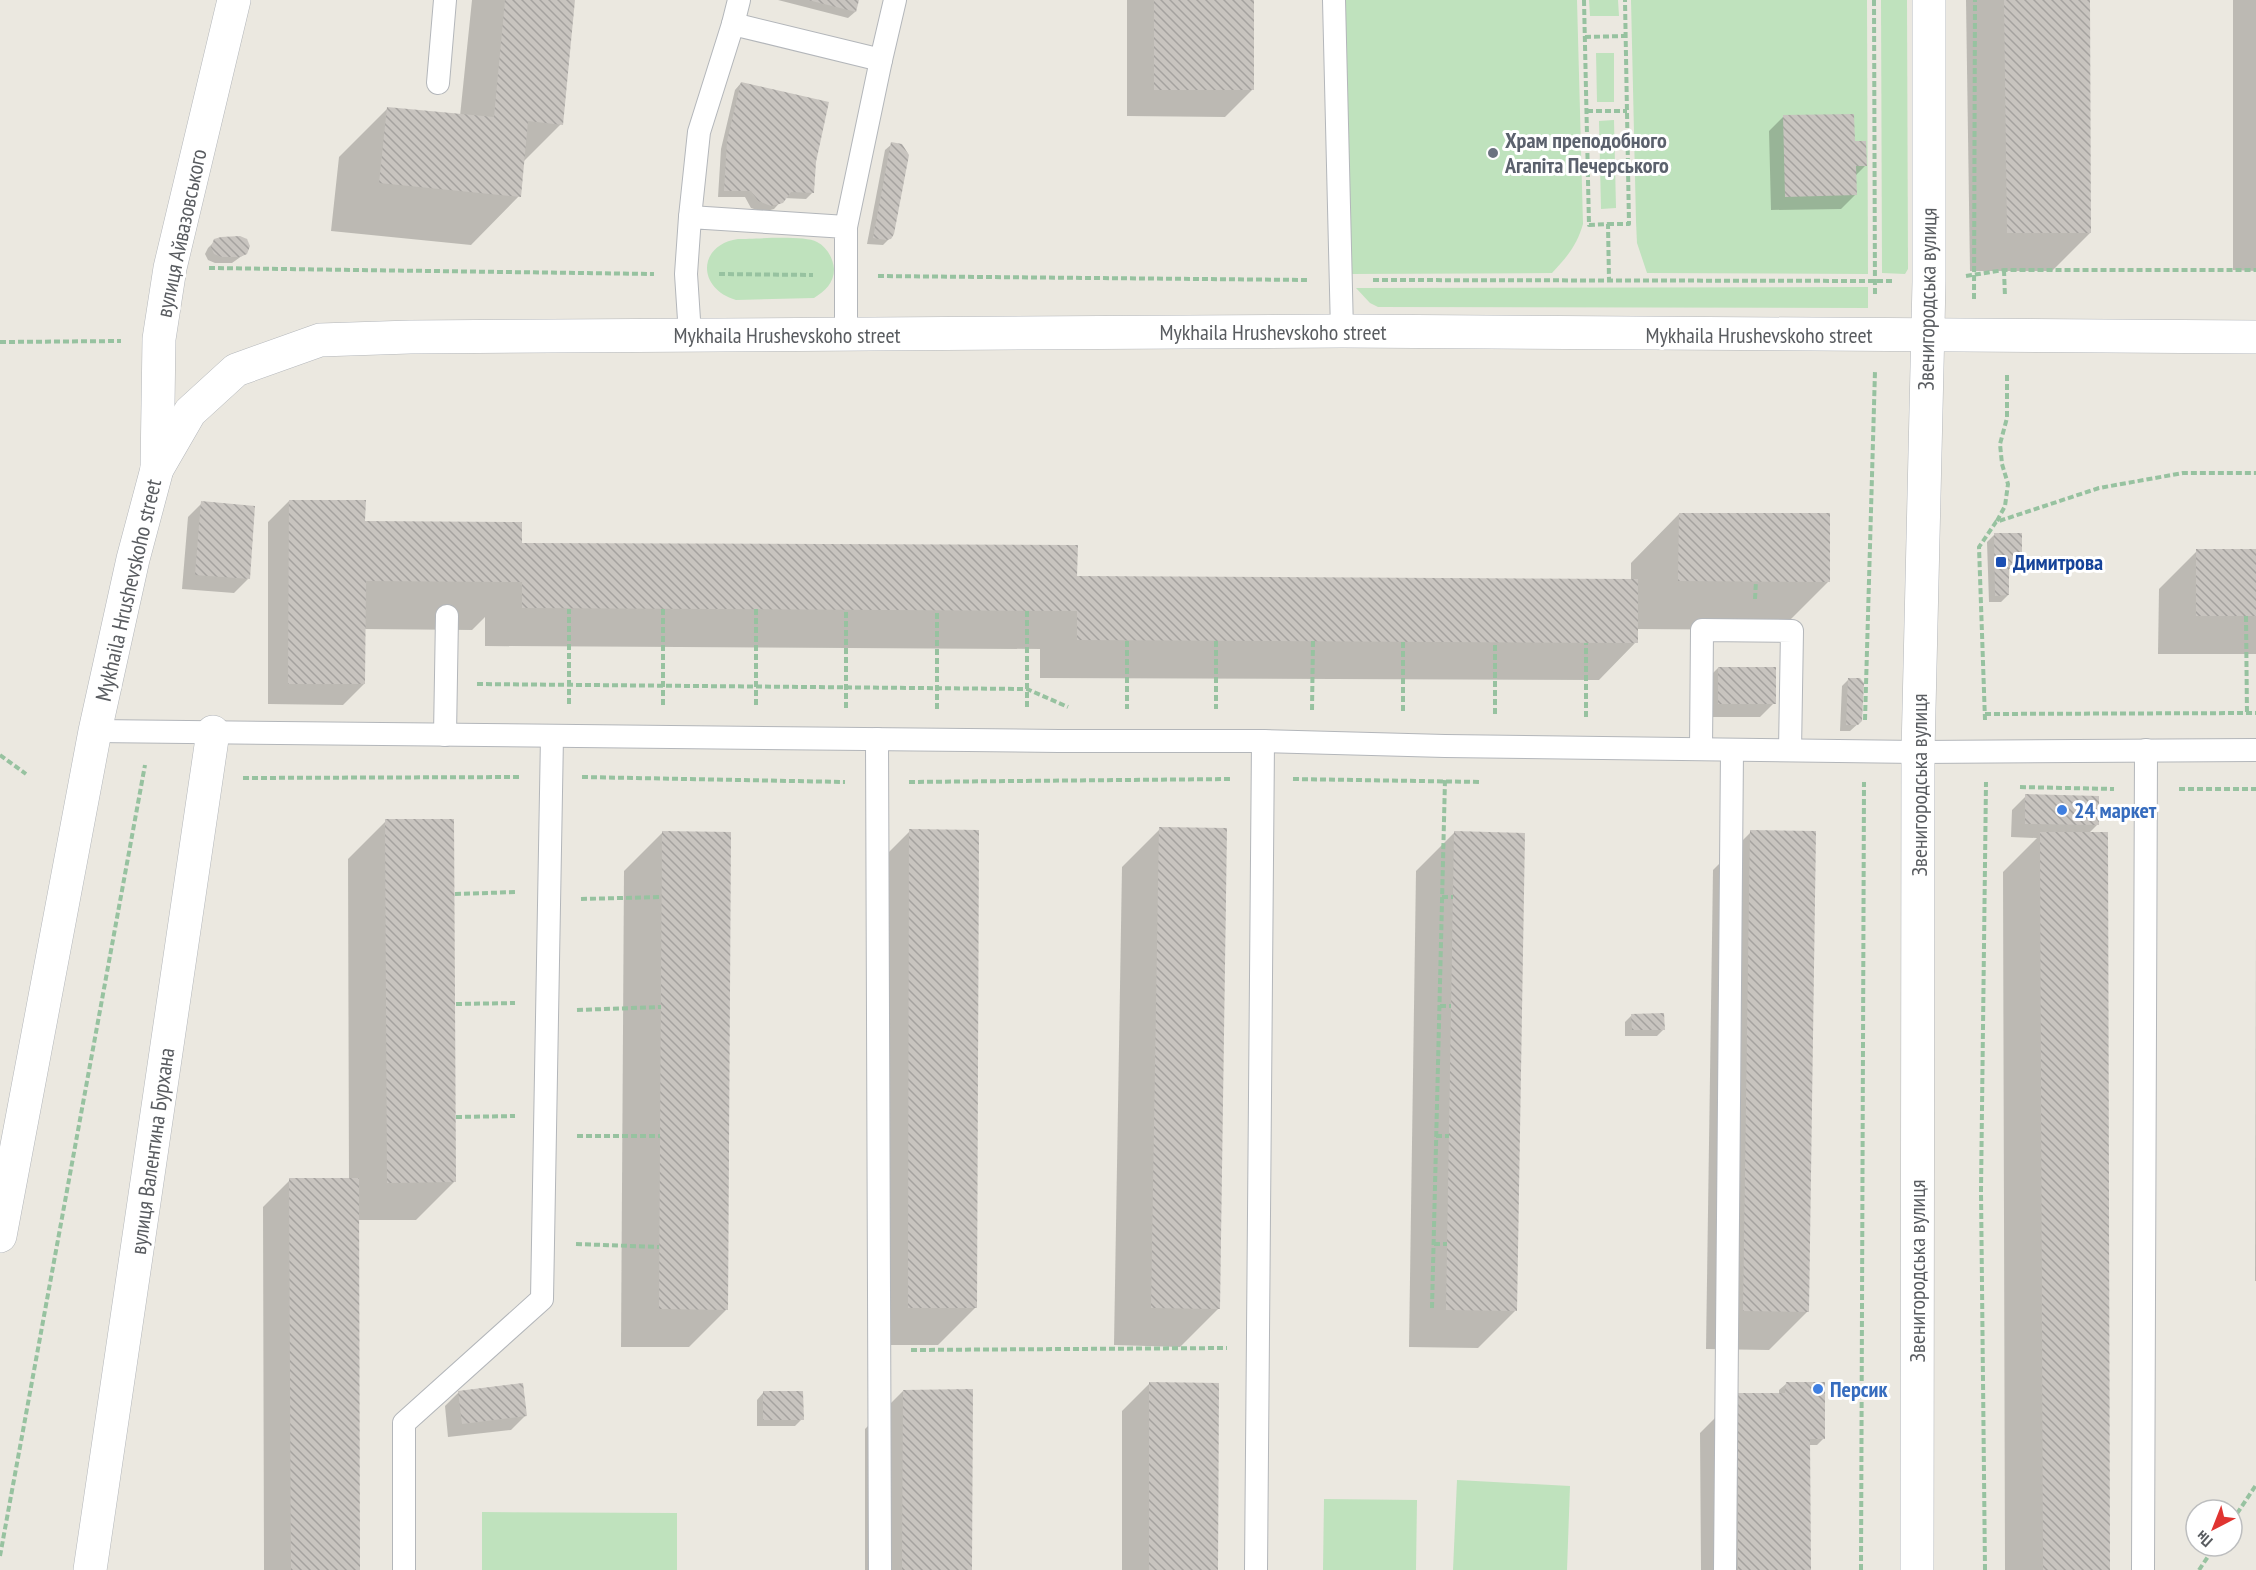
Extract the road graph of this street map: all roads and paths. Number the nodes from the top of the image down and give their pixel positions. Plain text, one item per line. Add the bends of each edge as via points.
1 (234, 0) edge
2 (445, 0) edge
3 (739, 0) edge
4 (895, 0) edge
5 (1334, 0) edge
6 (1584, 0) edge
7 (1625, 0) edge
8 (1929, 0) edge
9 (1975, 0) edge
10 (733, 24) junction
11 (1625, 36) junction
12 (1585, 37) junction
13 (881, 60) junction
14 (438, 83) dead end
15 (1587, 111) junction
16 (1627, 111) junction
17 (690, 217) junction
18 (1608, 224) junction
19 (846, 227) junction
20 (170, 268) junction
21 (2004, 270) junction
22 (2256, 270) edge
23 (686, 274) junction
24 (848, 275) junction
25 (1972, 275) junction
26 (1341, 280) junction
27 (1609, 280) junction
28 (1929, 282) junction
29 (1342, 331) junction
30 (846, 334) junction
31 (690, 335) junction
32 (1927, 336) junction
33 (1991, 336) junction
34 (2256, 337) edge
35 (156, 469) junction
36 (2256, 472) edge
37 (1996, 522) junction
38 (569, 609) dead end
39 (663, 609) dead end
40 (756, 609) dead end
41 (846, 610) dead end
42 (937, 610) dead end
43 (1027, 611) dead end
44 (447, 616) dead end
45 (2246, 616) dead end
46 (1127, 640) dead end
47 (1216, 641) dead end
48 (1312, 641) dead end
49 (1403, 642) dead end
50 (1495, 642) dead end
51 (1586, 643) dead end
52 (446, 684) junction
53 (569, 685) junction
54 (663, 686) junction
55 (757, 686) junction
56 (846, 687) junction
57 (937, 688) junction
58 (1027, 689) junction
59 (1078, 712) dead end
60 (2247, 713) junction
61 (2256, 713) edge
62 (1985, 714) junction
63 (95, 731) junction
64 (151, 731) junction
65 (213, 732) junction
66 (446, 735) junction
67 (560, 736) junction
68 (663, 737) junction
69 (756, 738) junction
70 (846, 739) junction
71 (878, 739) junction
72 (937, 740) junction
73 (1027, 741) junction
74 (1127, 741) junction
75 (1216, 741) junction
76 (1263, 741) junction
77 (1313, 742) junction
78 (1402, 745) junction
79 (1445, 746) junction
80 (1495, 747) junction
81 (1586, 748) junction
82 (1701, 749) junction
83 (1732, 750) junction
84 (1791, 750) junction
85 (2146, 750) junction
86 (2251, 750) edge
87 (1918, 752) junction
88 (1986, 752) junction
89 (0, 754) edge
90 (27, 774) dead end
91 (551, 777) junction
92 (207, 778) junction
93 (1263, 779) junction
94 (1444, 782) junction
95 (1492, 782) dead end
96 (878, 783) junction
97 (455, 894) dead end
98 (549, 895) junction
99 (662, 897) dead end
100 (1442, 897) junction
101 (1453, 897) dead end
102 (456, 1004) dead end
103 (1440, 1006) junction
104 (1451, 1006) dead end
105 (547, 1007) junction
106 (661, 1007) dead end
107 (456, 1118) dead end
108 (545, 1126) junction
109 (660, 1136) dead end
110 (1436, 1136) junction
111 (1449, 1136) dead end
112 (0, 1236) edge
113 (543, 1243) junction
114 (1434, 1244) junction
115 (1447, 1244) dead end
116 (659, 1247) dead end
117 (1432, 1308) dead end
118 (1258, 1348) junction
119 (879, 1350) junction
120 (2256, 1485) edge
121 (2244, 1503) edge
122 (0, 1556) edge
123 (90, 1570) edge
124 (404, 1570) edge
125 (880, 1570) edge
126 (1256, 1570) edge
127 (1725, 1570) edge
128 (1917, 1570) edge
129 (1985, 1570) edge
130 (2142, 1570) edge

1 - 20 street, вулиця Айвазовського
2 - 14 lane
3 - 10 lane
4 - 13 lane
5 - 26 lane
6 - 12 path
7 - 11 path
8 - 28 street, Звенигородська вулиця
9 - 25 path
10 - 13 lane
10 - 17 lane via 699,132
11 - 12 path
11 - 16 path
12 - 15 path
13 - 19 lane
15 - 16 path
15 - 18 path via 1588,225
16 - 18 path via 1629,224
17 - 19 lane
17 - 23 lane
18 - 27 path
19 - 24 lane
20 - 23 path
20 - 35 street, вулиця Айвазовського via 159,339
21 - 22 path
21 - 25 path
21 - 33 path
23 - 24 path
23 - 31 lane
24 - 26 path
24 - 30 lane
25 - 28 path
25 - 33 path
26 - 27 path
26 - 29 lane
27 - 28 path
28 - 32 street, Звенигородська вулиця
29 - 30 street, Mykhaila Hrushevskoho street
29 - 32 street, Mykhaila Hrushevskoho street
30 - 31 street, Mykhaila Hrushevskoho street
31 - 35 street, Mykhaila Hrushevskoho street via 320,340 236,370 190,412
32 - 33 street, Mykhaila Hrushevskoho street
32 - 87 street, Звенигородська вулиця
33 - 34 street, Mykhaila Hrushevskoho street
33 - 37 path via 2007,418 2000,444 2008,484 2005,507
35 - 63 street, Mykhaila Hrushevskoho street
36 - 37 path via 2183,473 2099,489
37 - 62 path via 1979,547
38 - 53 path
39 - 54 path
40 - 55 path
41 - 56 path
42 - 57 path
43 - 58 path
44 - 52 lane
45 - 60 path
46 - 74 path
47 - 75 path
48 - 77 path
49 - 78 path
50 - 80 path
51 - 81 path
52 - 53 path
52 - 66 lane
53 - 54 path
53 - 67 path
54 - 55 path
54 - 68 path
55 - 56 path
55 - 69 path
56 - 57 path
56 - 70 path
57 - 58 path
57 - 72 path
58 - 59 path
58 - 73 path
60 - 61 path
60 - 62 path
60 - 86 path
62 - 88 path
63 - 64 lane
63 - 112 street, Mykhaila Hrushevskoho street
64 - 65 lane
64 - 122 path
65 - 66 lane
65 - 92 street, вулиця Валентина Бурхана
66 - 67 lane
67 - 68 lane
67 - 91 lane
68 - 69 lane
69 - 70 lane
70 - 71 lane
71 - 72 lane
71 - 96 lane
72 - 73 lane
73 - 74 lane
74 - 75 lane
75 - 76 lane
76 - 77 lane
76 - 93 lane
77 - 78 lane
78 - 79 lane
79 - 80 lane
79 - 94 path
80 - 81 lane
81 - 82 lane
82 - 83 lane
82 - 84 lane via 1702,630 1754,630 1792,631
83 - 84 lane
83 - 127 lane
84 - 87 lane
85 - 86 lane
85 - 88 lane
85 - 130 lane
87 - 88 lane
87 - 128 street, Звенигородська вулиця
88 - 129 path via 1981,1191
89 - 90 path
91 - 92 path
91 - 96 path
91 - 98 lane
92 - 123 street, вулиця Валентина Бурхана
93 - 94 path
93 - 96 path
93 - 118 lane
94 - 95 path
94 - 100 path
96 - 119 lane
97 - 98 path
98 - 99 path
98 - 105 lane
100 - 101 path
100 - 103 path
102 - 105 path
103 - 104 path
103 - 110 path
105 - 106 path
105 - 108 lane
107 - 108 path
108 - 109 path
108 - 113 lane
110 - 111 path
110 - 114 path
113 - 116 path
113 - 124 lane via 542,1299 404,1423
114 - 115 path
114 - 117 path
118 - 119 path
118 - 126 lane
119 - 125 lane
120 - 121 path

